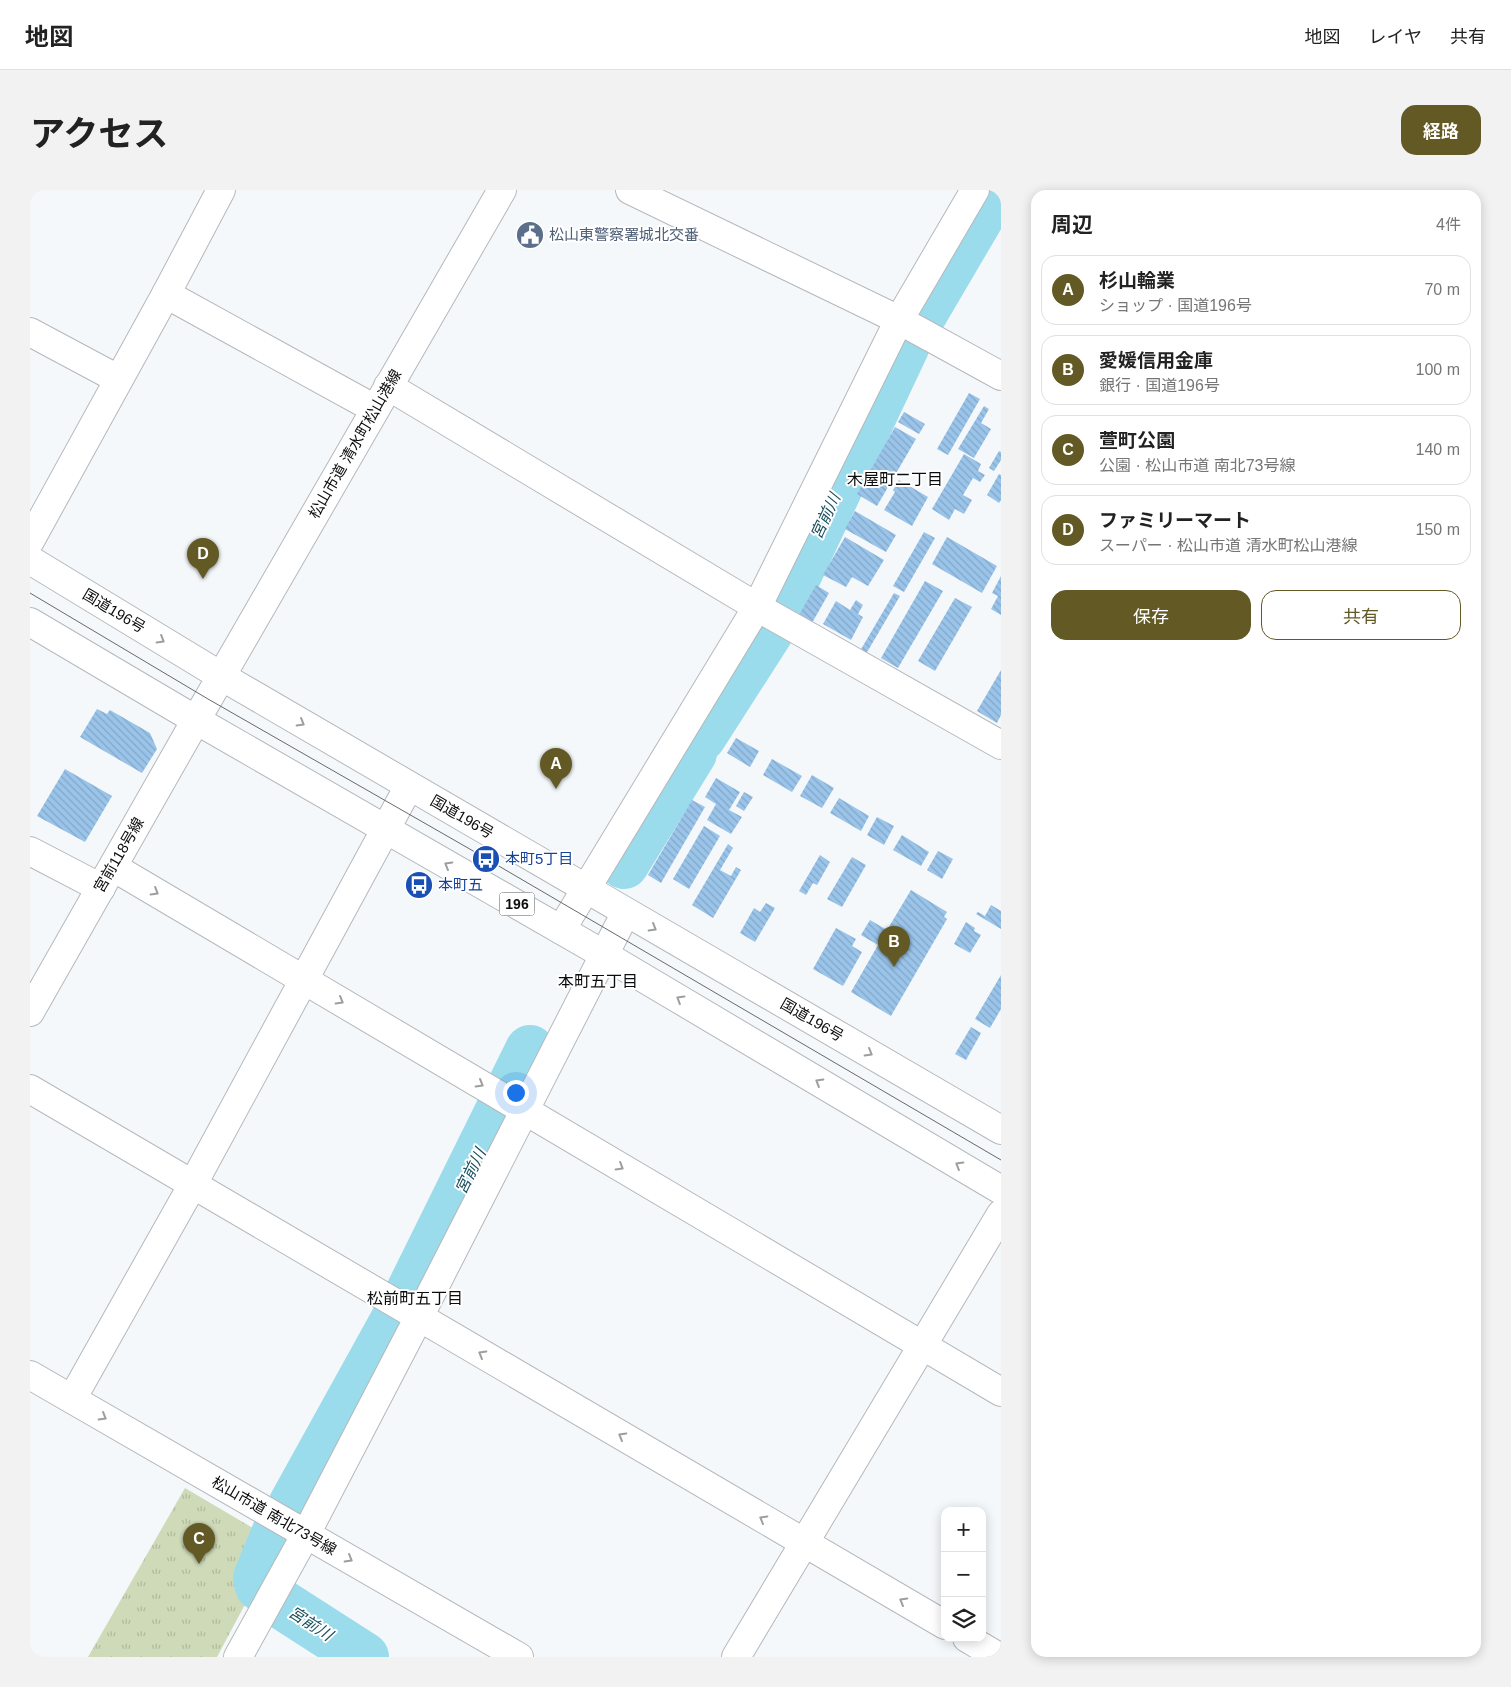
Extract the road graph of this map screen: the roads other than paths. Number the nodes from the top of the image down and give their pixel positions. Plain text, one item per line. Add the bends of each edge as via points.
1 (221, 190) edge
2 (502, 190) edge
3 (630, 190) edge
4 (975, 190) edge
5 (166, 294) junction
6 (899, 320) junction
7 (30, 332) edge
8 (1001, 376) edge
9 (118, 379) junction
10 (388, 386) junction
11 (375, 410) junction
12 (30, 541) edge
13 (30, 560) edge
14 (757, 606) junction
15 (30, 622) edge
16 (208, 698) junction
17 (1001, 745) edge
18 (409, 786) junction
19 (385, 828) junction
20 (30, 851) edge
21 (107, 877) junction
22 (585, 889) junction
23 (626, 912) junction
24 (561, 930) junction
25 (603, 954) junction
26 (303, 980) junction
27 (30, 1012) edge
28 (30, 1089) edge
29 (524, 1110) junction
30 (1001, 1130) edge
31 (193, 1184) junction
32 (1001, 1190) edge
33 (1001, 1214) edge
34 (420, 1317) junction
35 (922, 1346) junction
36 (30, 1375) edge
37 (1001, 1392) edge
38 (72, 1399) junction
39 (306, 1534) junction
40 (804, 1543) junction
41 (941, 1623) edge
42 (974, 1642) edge
43 (483, 1648) edge
44 (238, 1657) edge
45 (518, 1657) edge
46 (736, 1657) edge
47 (999, 1657) edge

1 - 5 main road
2 - 10 main road, 松山市道 清水町松山港線
3 - 6 main road
4 - 6 main road
5 - 9 main road
5 - 11 main road
6 - 8 main road
6 - 14 main road
7 - 9 main road
9 - 12 main road
10 - 11 main road, 松山市道 清水町松山港線
10 - 14 main road
11 - 16 main road, 松山市道 清水町松山港線
13 -> 16 main road, 国道196号 / 196
14 - 17 main road
14 - 22 main road
15 - 16 main road, 国道196号 / 196
16 -> 18 main road, 国道196号 / 196
16 - 19 main road, 国道196号 / 196
16 - 21 main road, 宮前118号線
18 - 19 main road
18 - 22 main road, 国道196号 / 196
24 -> 19 main road, 国道196号 / 196
19 - 26 main road
20 - 21 main road
21 -> 26 main road
21 - 27 main road, 宮前118号線
22 - 23 main road, 国道196号 / 196
22 - 24 main road
23 - 25 main road
23 -> 30 main road, 国道196号 / 196
24 - 25 main road, 国道196号 / 196
25 - 29 main road
32 -> 25 main road, 国道196号 / 196
26 -> 29 main road
26 - 31 main road
28 - 31 main road
29 - 34 main road
29 -> 35 main road
31 - 34 main road
31 - 38 main road
33 - 35 main road
34 - 39 main road
40 -> 34 main road
35 - 37 main road
35 - 40 main road
36 - 38 main road, 松山市道 南北73号線
38 -> 39 main road, 松山市道 南北73号線
39 -> 43 main road, 松山市道 南北73号線
39 - 44 main road
41 -> 40 main road
40 - 46 main road
42 - 47 main road
43 - 45 main road, 松山市道 南北73号線

